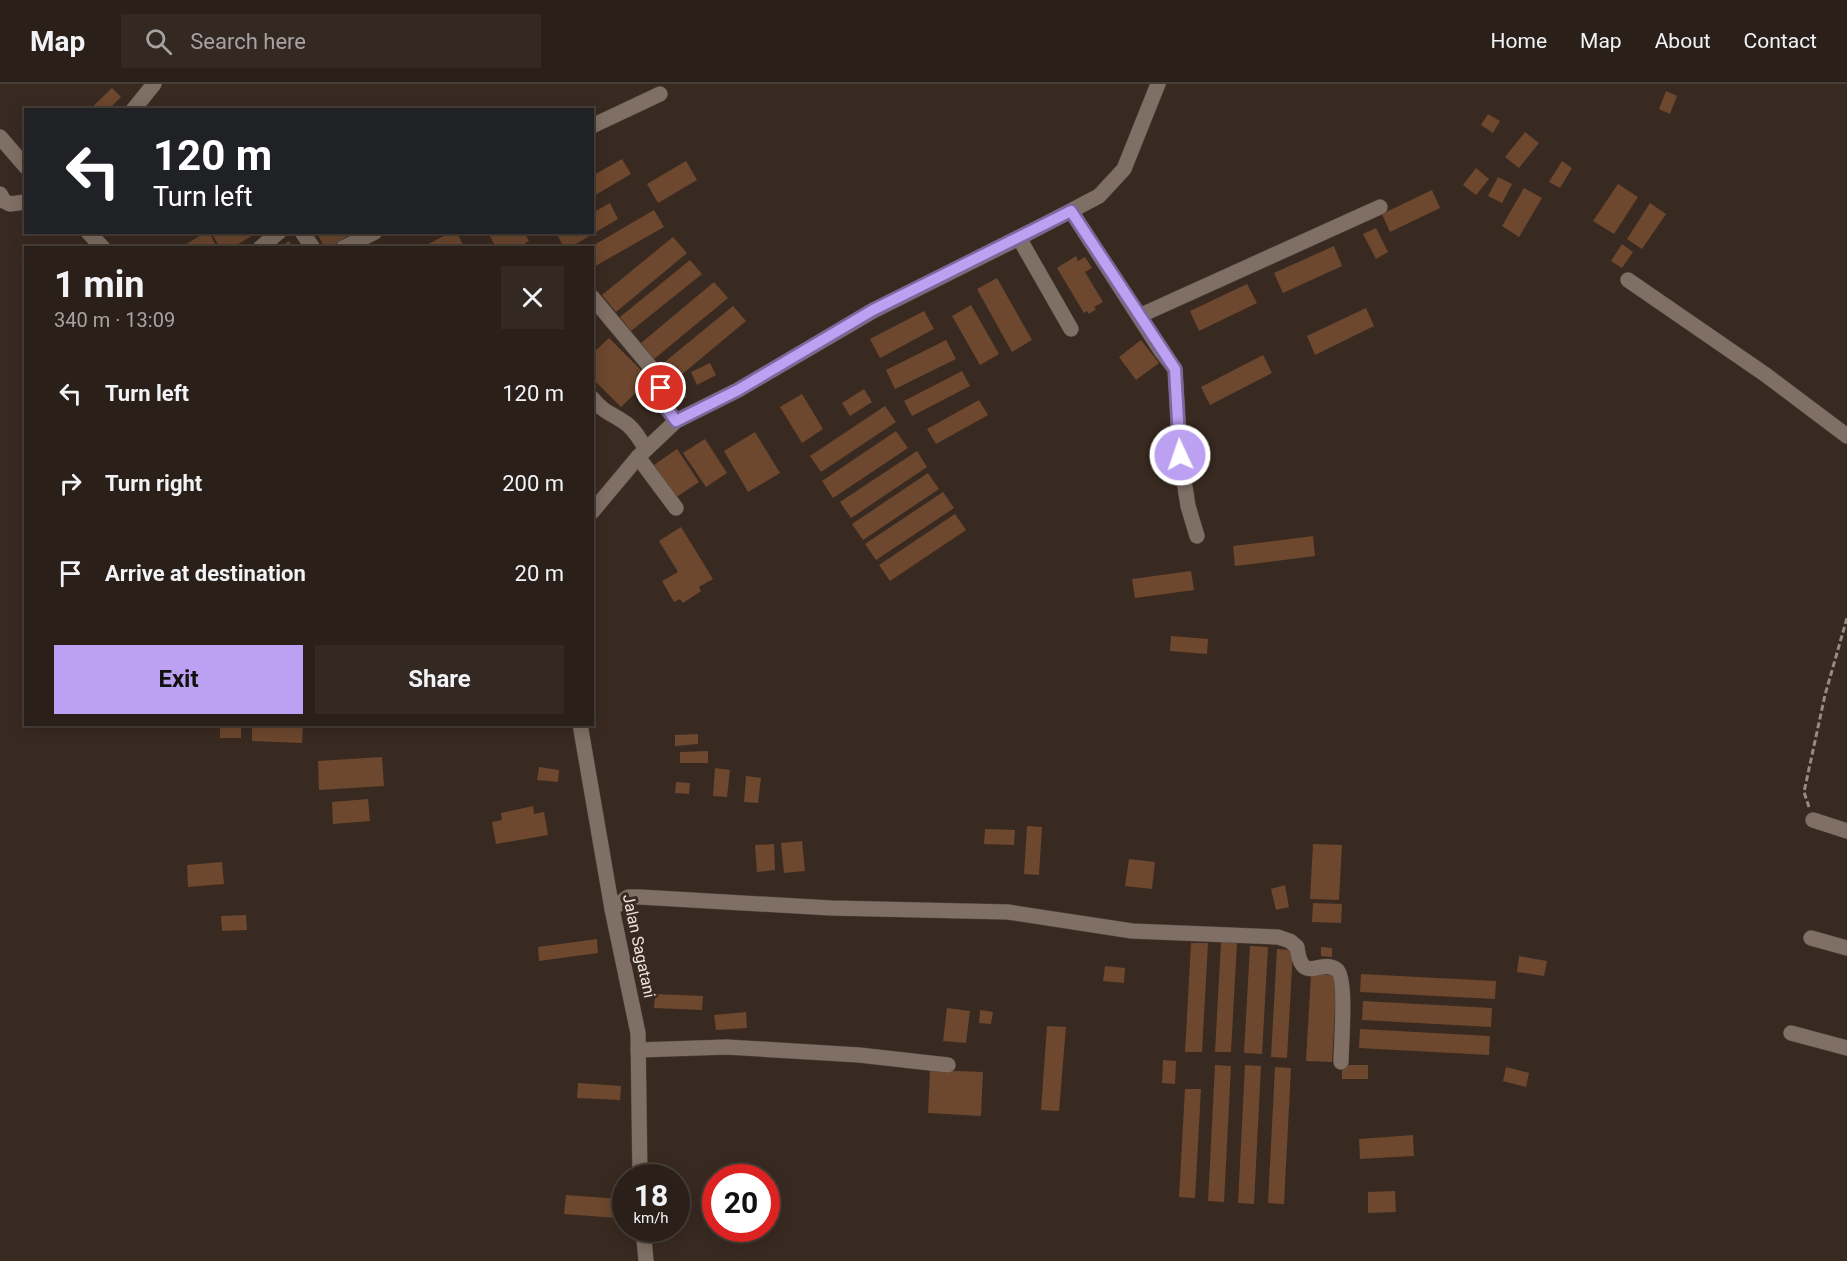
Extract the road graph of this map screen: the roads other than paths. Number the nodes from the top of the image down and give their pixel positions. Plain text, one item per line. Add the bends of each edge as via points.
1 (154, 84) edge
2 (1158, 84) edge
3 (660, 94) dead end
4 (135, 108) edge
5 (594, 125) edge
6 (0, 137) edge
7 (24, 165) edge
8 (0, 194) edge
9 (24, 202) edge
10 (1380, 207) dead end
11 (1071, 211) junction
12 (90, 234) edge
13 (277, 234) edge
14 (371, 234) edge
15 (1019, 238) junction
16 (101, 246) edge
17 (262, 246) edge
18 (347, 246) edge
19 (1628, 280) dead end
20 (594, 299) edge
21 (1139, 316) junction
22 (1071, 329) dead end
23 (594, 400) edge
24 (676, 421) junction
25 (1847, 436) edge
26 (642, 453) junction
27 (676, 508) dead end
28 (594, 510) edge
29 (1197, 536) dead end
30 (580, 726) edge
31 (1813, 820) road end
32 (1847, 831) edge
33 (612, 909) junction
34 (1811, 938) dead end
35 (1847, 948) edge
36 (1791, 1033) dead end
37 (1847, 1048) edge
38 (638, 1050) junction
39 (1341, 1062) dead end
40 (948, 1065) dead end
41 (640, 1164) edge
42 (645, 1242) edge
43 (646, 1261) edge

1 - 4 street
2 - 11 street via 1124,169 1099,196
3 - 5 street
6 - 7 street
8 - 9 street via 10,204
10 - 21 street
11 - 15 street
11 - 21 street
12 - 16 street
13 - 17 street
14 - 18 street
15 - 22 street
15 - 24 street via 873,310 738,390
19 - 25 street
20 - 24 street via 658,376 668,410
21 - 29 street via 1175,369 1180,455
23 - 26 street via 607,414 631,427
24 - 26 street
26 - 27 street
26 - 28 street
30 - 33 street, Jalan Sagatani
31 - 32 street
33 - 38 street, Jalan Sagatani via 635,1012
33 - 39 street via 628,897 640,897 831,908 1008,912 1132,931 1278,937 1296,947 1298,961 1308,969 1338,971
34 - 35 street
36 - 37 street
38 - 40 street via 727,1047
38 - 41 street, Jalan Sagatani
42 - 43 street

